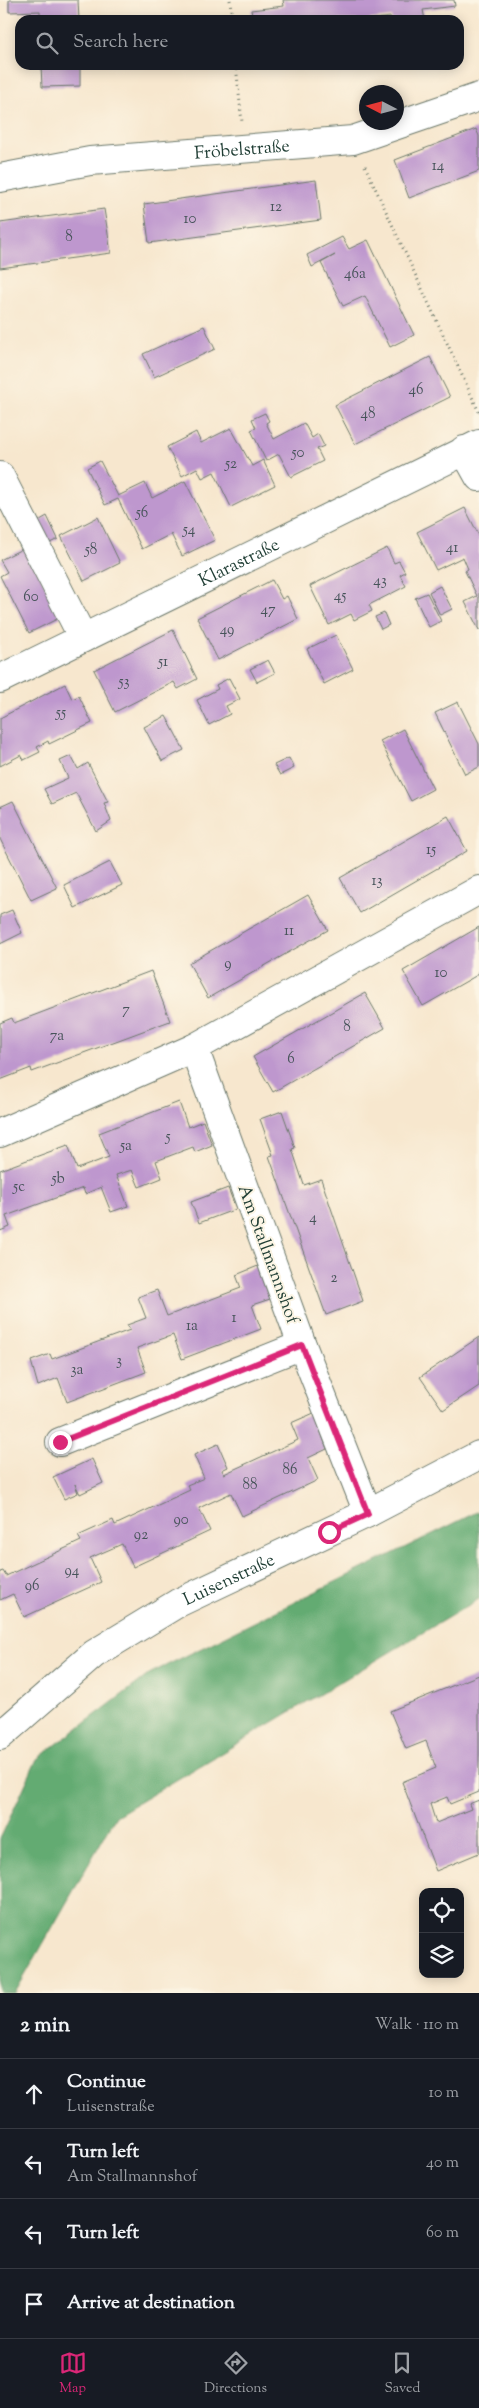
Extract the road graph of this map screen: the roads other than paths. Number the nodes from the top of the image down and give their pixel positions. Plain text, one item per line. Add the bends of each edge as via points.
1 (479, 97) edge
2 (0, 178) edge
3 (472, 447) edge
4 (0, 476) edge
5 (479, 477) edge
6 (82, 638) junction
7 (0, 679) edge
8 (479, 890) edge
9 (194, 1048) junction
10 (0, 1133) edge
11 (302, 1345) junction
12 (60, 1442) dead end
13 (479, 1455) edge
14 (368, 1514) junction
15 (0, 1736) edge

1 - 2 street, Fröbelstraße via 353,140 90,161
3 - 5 street
3 - 6 street, Klarastraße
4 - 6 street
6 - 7 street, Klarastraße
8 - 9 street
9 - 10 street
9 - 11 street, Am Stallmannshof
11 - 12 street
11 - 14 street, Am Stallmannshof
13 - 14 street, Luisenstraße
14 - 15 street, Luisenstraße via 178,1603 94,1654

